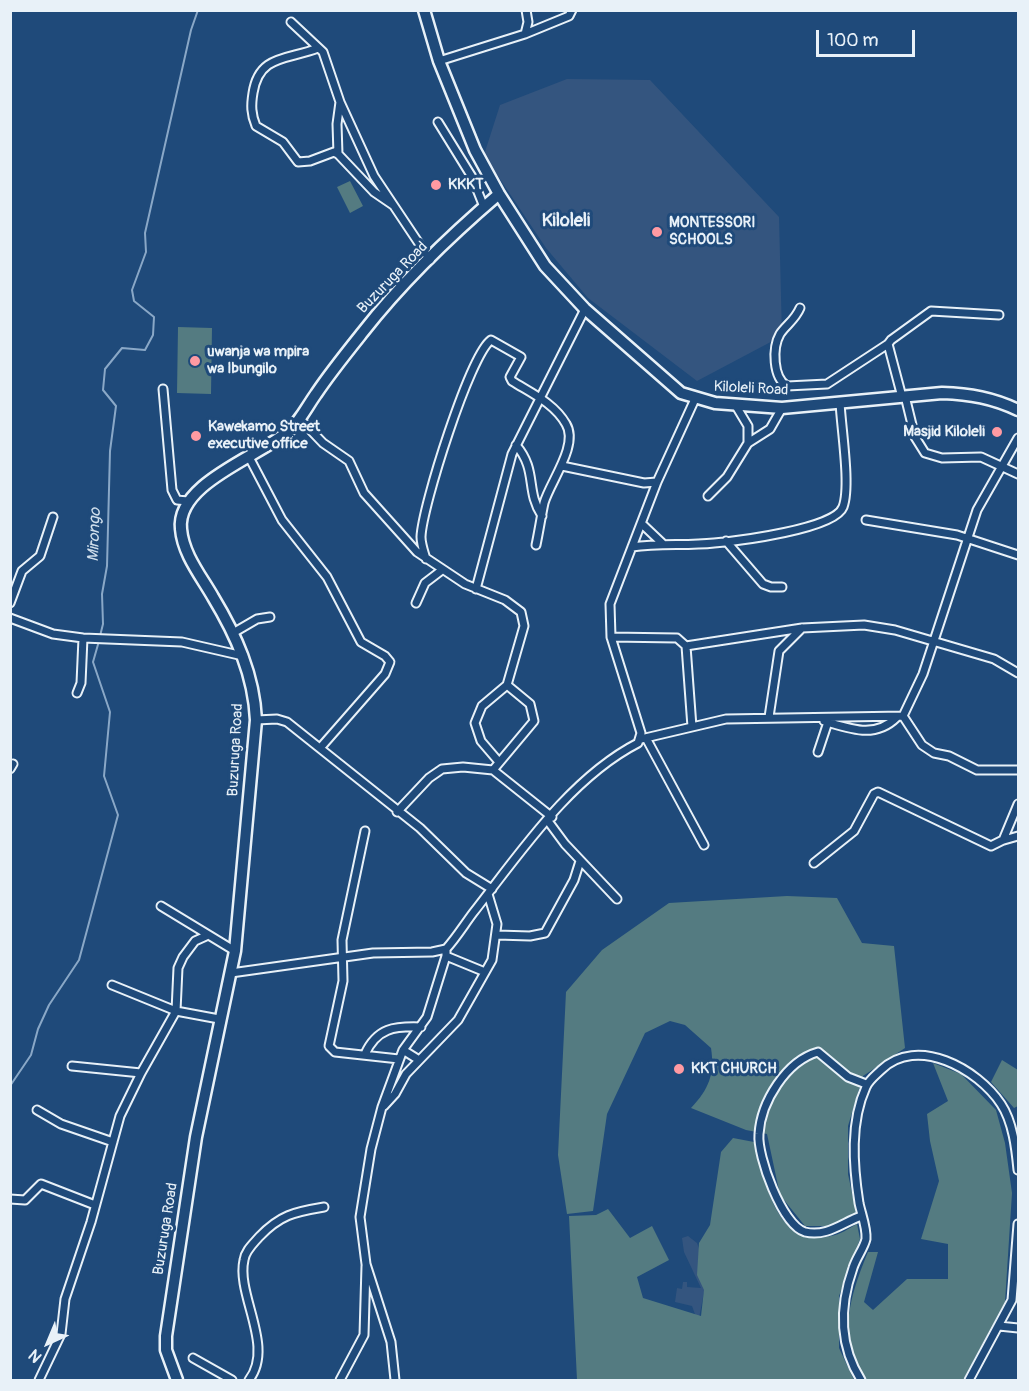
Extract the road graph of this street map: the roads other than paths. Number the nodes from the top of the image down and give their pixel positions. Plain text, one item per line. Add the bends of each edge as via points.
1 (424, 10) edge
2 (526, 10) edge
3 (572, 10) edge
4 (291, 22) dead end
5 (525, 34) junction
6 (318, 48) junction
7 (440, 61) junction
8 (340, 102) junction
9 (438, 122) dead end
10 (338, 154) junction
11 (499, 194) junction
12 (393, 205) junction
13 (484, 207) junction
14 (430, 260) junction
15 (800, 308) dead end
16 (585, 309) junction
17 (999, 315) dead end
18 (888, 344) junction
19 (163, 389) dead end
20 (904, 397) junction
21 (542, 399) junction
22 (695, 399) junction
23 (840, 402) junction
24 (736, 406) junction
25 (782, 408) junction
26 (1018, 410) edge
27 (300, 419) junction
28 (1018, 438) edge
29 (748, 443) junction
30 (516, 445) junction
31 (249, 457) junction
32 (1001, 465) junction
33 (562, 466) junction
34 (1018, 474) edge
35 (657, 482) junction
36 (708, 496) dead end
37 (188, 501) junction
38 (542, 516) junction
39 (52, 518) dead end
40 (866, 520) dead end
41 (642, 524) junction
42 (969, 538) junction
43 (726, 542) junction
44 (662, 543) junction
45 (536, 545) dead end
46 (632, 547) junction
47 (1018, 555) edge
48 (426, 559) junction
49 (442, 570) junction
50 (782, 587) dead end
51 (476, 589) junction
52 (10, 603) edge
53 (416, 603) dead end
54 (270, 617) dead end
55 (10, 618) edge
56 (802, 628) junction
57 (233, 633) junction
58 (611, 637) junction
59 (83, 638) junction
60 (933, 642) junction
61 (687, 646) junction
62 (243, 656) junction
63 (1018, 673) edge
64 (507, 685) junction
65 (77, 693) dead end
66 (900, 716) junction
67 (769, 717) junction
68 (819, 719) junction
69 (256, 720) junction
70 (828, 722) junction
71 (692, 727) junction
72 (644, 739) junction
73 (321, 747) junction
74 (818, 752) dead end
75 (499, 762) junction
76 (493, 770) junction
77 (1018, 770) edge
78 (1018, 804) edge
79 (397, 812) junction
80 (550, 819) junction
81 (365, 831) dead end
82 (1018, 836) edge
83 (1003, 840) junction
84 (704, 845) dead end
85 (580, 861) junction
86 (814, 863) dead end
87 (490, 892) junction
88 (617, 899) dead end
89 (160, 906) dead end
90 (206, 936) junction
91 (497, 936) junction
92 (235, 951) junction
93 (446, 952) junction
94 (342, 957) junction
95 (485, 972) junction
96 (231, 973) junction
97 (112, 985) dead end
98 (176, 1011) junction
99 (219, 1019) junction
100 (421, 1027) junction
101 (403, 1050) junction
102 (365, 1054) junction
103 (399, 1059) junction
104 (419, 1060) junction
105 (72, 1066) dead end
106 (141, 1073) junction
107 (867, 1084) junction
108 (382, 1107) junction
109 (37, 1110) dead end
110 (113, 1142) junction
111 (1018, 1170) edge
112 (10, 1199) edge
113 (95, 1205) junction
114 (324, 1207) dead end
115 (861, 1216) junction
116 (1018, 1224) edge
117 (366, 1264) junction
118 (999, 1326) junction
119 (1018, 1328) edge
120 (193, 1358) dead end
121 (39, 1380) edge
122 (177, 1380) edge
123 (232, 1380) edge
124 (249, 1380) edge
125 (340, 1380) edge
126 (395, 1380) edge
127 (861, 1380) edge
128 (969, 1380) edge

1 - 7 main road, Kiloleli Road
2 - 5 street
3 - 5 street via 568,16
4 - 6 street
5 - 7 street
6 - 8 street via 323,52
6 - 10 street via 265,64 255,80 251,109 259,129 283,142 297,162
7 - 11 main road, Kiloleli Road via 476,150
8 - 10 street
8 - 12 street via 374,176
9 - 13 street via 472,177
10 - 12 street via 374,192
11 - 13 main road, Buzuruga Road
11 - 16 main road, Kiloleli Road via 545,266
12 - 14 street
13 - 14 main road, Buzuruga Road
14 - 27 main road, Buzuruga Road via 378,314
15 - 18 street via 778,340 775,371 787,386 827,384
16 - 21 street
16 - 22 main road, Kiloleli Road via 670,385
17 - 18 street via 930,311
18 - 20 street
19 - 37 street via 173,494 177,500
20 - 23 main road, Kiloleli Road
20 - 26 main road, Kiloleli Road via 968,394
20 - 32 street via 918,446 926,453 942,458 981,457
21 - 30 street
21 - 33 street via 568,426
21 - 48 street via 511,380 520,363 519,355 494,340 488,342 472,367 435,477 421,536
22 - 24 main road, Kiloleli Road
22 - 35 street
23 - 25 main road, Kiloleli Road
23 - 43 street via 846,489 841,512 823,523
24 - 25 main road, Kiloleli Road
24 - 29 street via 748,426
25 - 29 street via 770,429
27 - 31 main road, Buzuruga Road
27 - 48 street via 323,443 349,461 364,493
28 - 32 street
29 - 36 street via 727,477
30 - 38 street via 530,465 533,501
30 - 51 street
31 - 37 main road, Buzuruga Road via 202,487
31 - 73 street via 282,520 327,577 361,642 390,662 387,672
32 - 34 street
32 - 42 street via 982,499
33 - 35 street via 644,483
33 - 38 street
35 - 41 street
37 - 57 main road, Buzuruga Road via 181,519 185,549
38 - 45 street
39 - 52 street via 40,556 21,573
40 - 42 street
41 - 44 street
41 - 46 street
42 - 47 street
42 - 60 street
43 - 44 street
43 - 50 street via 763,584
44 - 46 street
46 - 58 street via 610,604
48 - 49 street
49 - 51 street
49 - 53 street via 425,582
51 - 64 street via 505,600 524,619
54 - 57 street via 257,619
55 - 59 street via 53,634
56 - 60 street via 879,626
56 - 61 street
56 - 67 street via 779,651
57 - 62 main road, Buzuruga Road
58 - 61 street via 677,638
58 - 72 street
59 - 62 street via 182,642
59 - 65 street
60 - 63 street via 1002,662
60 - 66 street via 923,674
61 - 71 street
62 - 69 main road, Buzuruga Road via 254,691
64 - 75 street via 482,706 475,723 481,741
64 - 75 street via 530,704 534,721
66 - 68 street
66 - 70 street via 879,730
66 - 77 street via 922,745 934,753 976,770
67 - 68 street
67 - 71 street via 726,719
68 - 70 street
69 - 73 street via 284,720
69 - 92 main road, Buzuruga Road
70 - 74 street
71 - 72 street
72 - 80 street via 589,776
72 - 84 street
73 - 79 street
75 - 76 street
76 - 79 street via 442,769
76 - 80 street
78 - 83 street
79 - 87 street
80 - 85 street
80 - 87 street
81 - 94 street via 342,940
82 - 83 street
83 - 86 street via 995,846 986,845 878,792 854,831
85 - 88 street
85 - 91 street via 546,933
87 - 91 street
87 - 93 street
89 - 90 street
90 - 92 street
90 - 98 street via 188,949 178,968
91 - 95 street
92 - 96 main road, Buzuruga Road
93 - 94 street
93 - 95 street
93 - 100 street
94 - 96 street
94 - 102 street via 343,981 329,1046 334,1052
95 - 104 street via 458,1020
96 - 99 main road, Buzuruga Road
97 - 98 street
98 - 99 street
98 - 106 street
99 - 122 main road, Buzuruga Road via 188,1180 166,1336 166,1350
100 - 101 street
100 - 102 street via 385,1030 373,1038
101 - 103 street
101 - 104 street
102 - 103 street
103 - 108 street
104 - 108 street
105 - 106 street
106 - 110 street via 120,1116
107 - 111 street via 890,1063 908,1056 927,1056 966,1070 1002,1105 1011,1129
107 - 115 street via 855,1132 855,1179
107 - 115 street via 848,1077 818,1052 808,1055 788,1069 763,1119 759,1136 774,1197 796,1226 804,1232 832,1231
108 - 117 street via 360,1217
109 - 110 street via 61,1124
110 - 113 street
112 - 113 street via 26,1200 41,1184
113 - 121 street via 65,1299 61,1334
114 - 124 street via 280,1218 246,1252 243,1270 257,1345 254,1374
115 - 127 street via 866,1238 848,1283 843,1316 844,1344
116 - 118 street via 1014,1290
117 - 125 street via 364,1335
117 - 126 street via 391,1342
118 - 119 street
118 - 128 street
120 - 123 street

